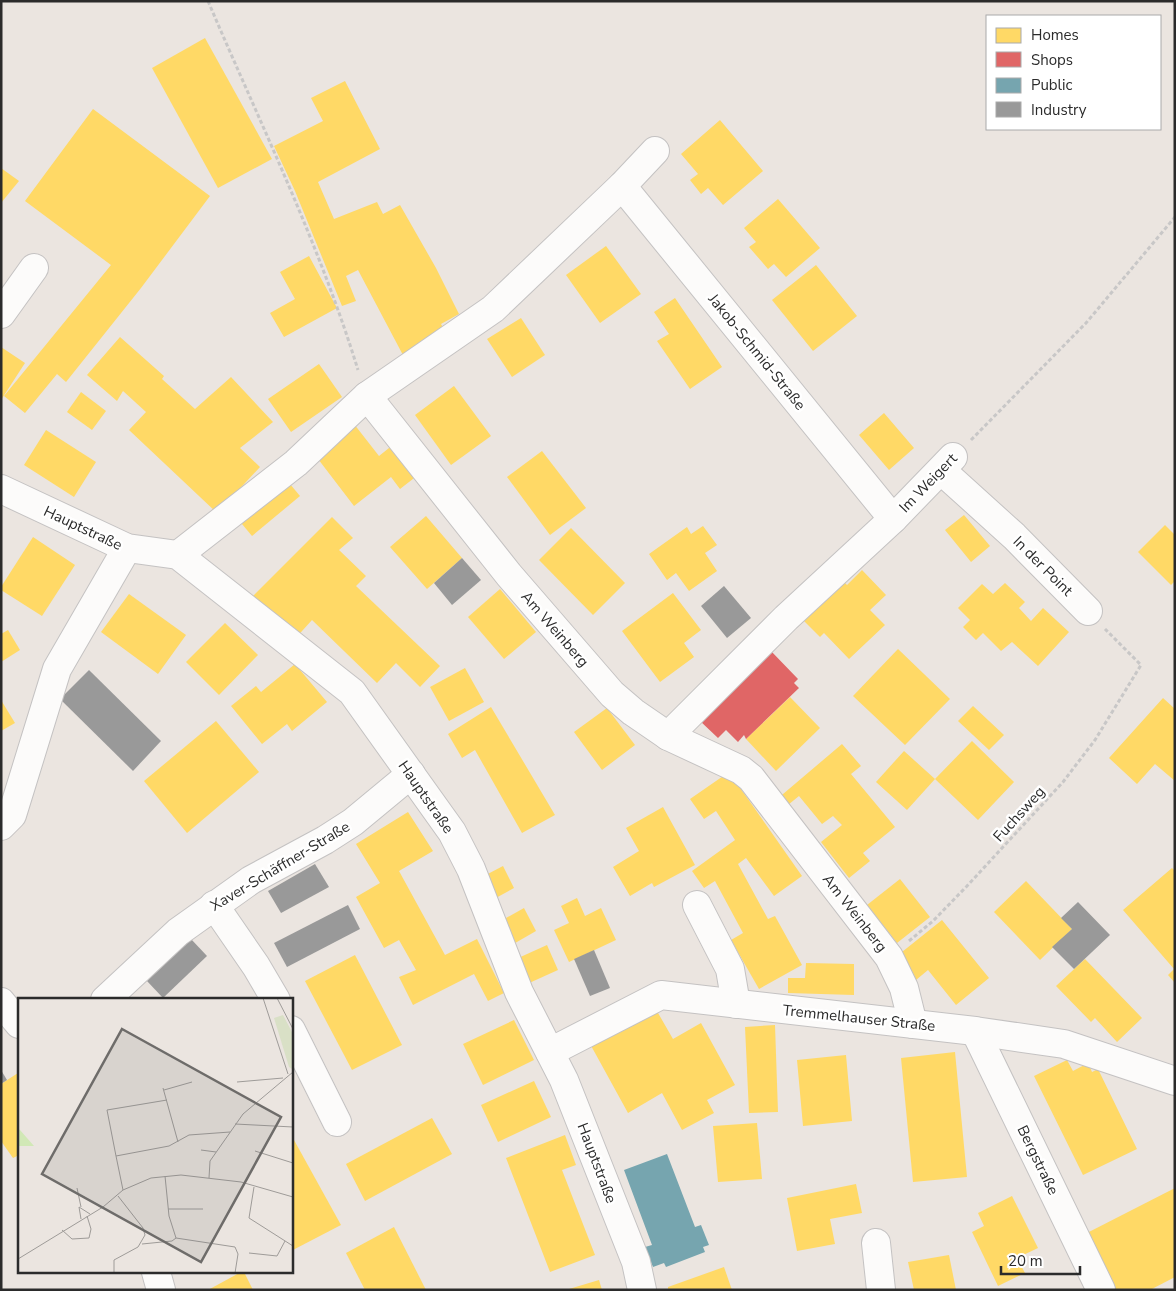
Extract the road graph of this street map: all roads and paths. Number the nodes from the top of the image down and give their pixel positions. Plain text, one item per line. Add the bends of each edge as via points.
1 (208, 1) edge
2 (655, 151) dead end
3 (622, 186) junction
4 (1175, 217) edge
5 (34, 268) dead end
6 (1, 314) edge
7 (367, 396) junction
8 (948, 464) junction
9 (1, 489) edge
10 (893, 519) junction
11 (127, 548) junction
12 (178, 555) junction
13 (1088, 611) joint
14 (668, 736) junction
15 (411, 774) junction
16 (1, 826) edge
17 (214, 905) junction
18 (697, 905) dead end
19 (889, 957) junction
20 (107, 998) edge
21 (275, 998) edge
22 (1, 1002) edge
23 (736, 1004) junction
24 (18, 1023) edge
25 (913, 1024) junction
26 (975, 1031) junction
27 (292, 1032) edge
28 (550, 1052) junction
29 (1175, 1082) edge
30 (337, 1122) dead end
31 (876, 1243) dead end
32 (157, 1274) edge
33 (162, 1290) edge
34 (642, 1290) edge
35 (881, 1290) edge
36 (1101, 1290) edge

1 - 7 path via 304,222 342,317
2 - 3 street
3 - 7 street via 494,310
3 - 10 street, Jakob-Schmid-Straße
4 - 8 path, Im Weigert via 1086,323
5 - 6 street
7 - 12 street via 296,463
7 - 14 street, Am Weinberg via 509,575 612,694
8 - 10 street, Im Weigert
8 - 13 street, In der Point
9 - 11 street, Hauptstraße
10 - 14 street, Im Weigert via 786,618
11 - 12 street, Hauptstraße
11 - 16 street via 57,669 12,815
12 - 15 street, Hauptstraße via 352,692
13 - 19 path, Fuchsweg via 1141,665 1095,740 1063,782 968,886
14 - 19 street, Am Weinberg via 741,770 751,778
15 - 17 street, Xaver-Schäffner-Straße via 353,822
15 - 28 street, Hauptstraße via 452,832 472,869 518,992
17 - 20 street, Xaver-Schäffner-Straße via 178,932
17 - 21 street
18 - 23 street via 730,969
19 - 25 street, Am Weinberg via 904,988
22 - 24 street
23 - 25 street, Tremmelhauser Straße
23 - 28 street, Tremmelhauser Straße via 661,995
25 - 26 street, Tremmelhauser Straße
26 - 29 street, Tremmelhauser Straße via 1064,1044
26 - 36 street, Bergstraße
27 - 30 street
28 - 34 street, Hauptstraße via 632,1253
31 - 35 street
32 - 33 street

